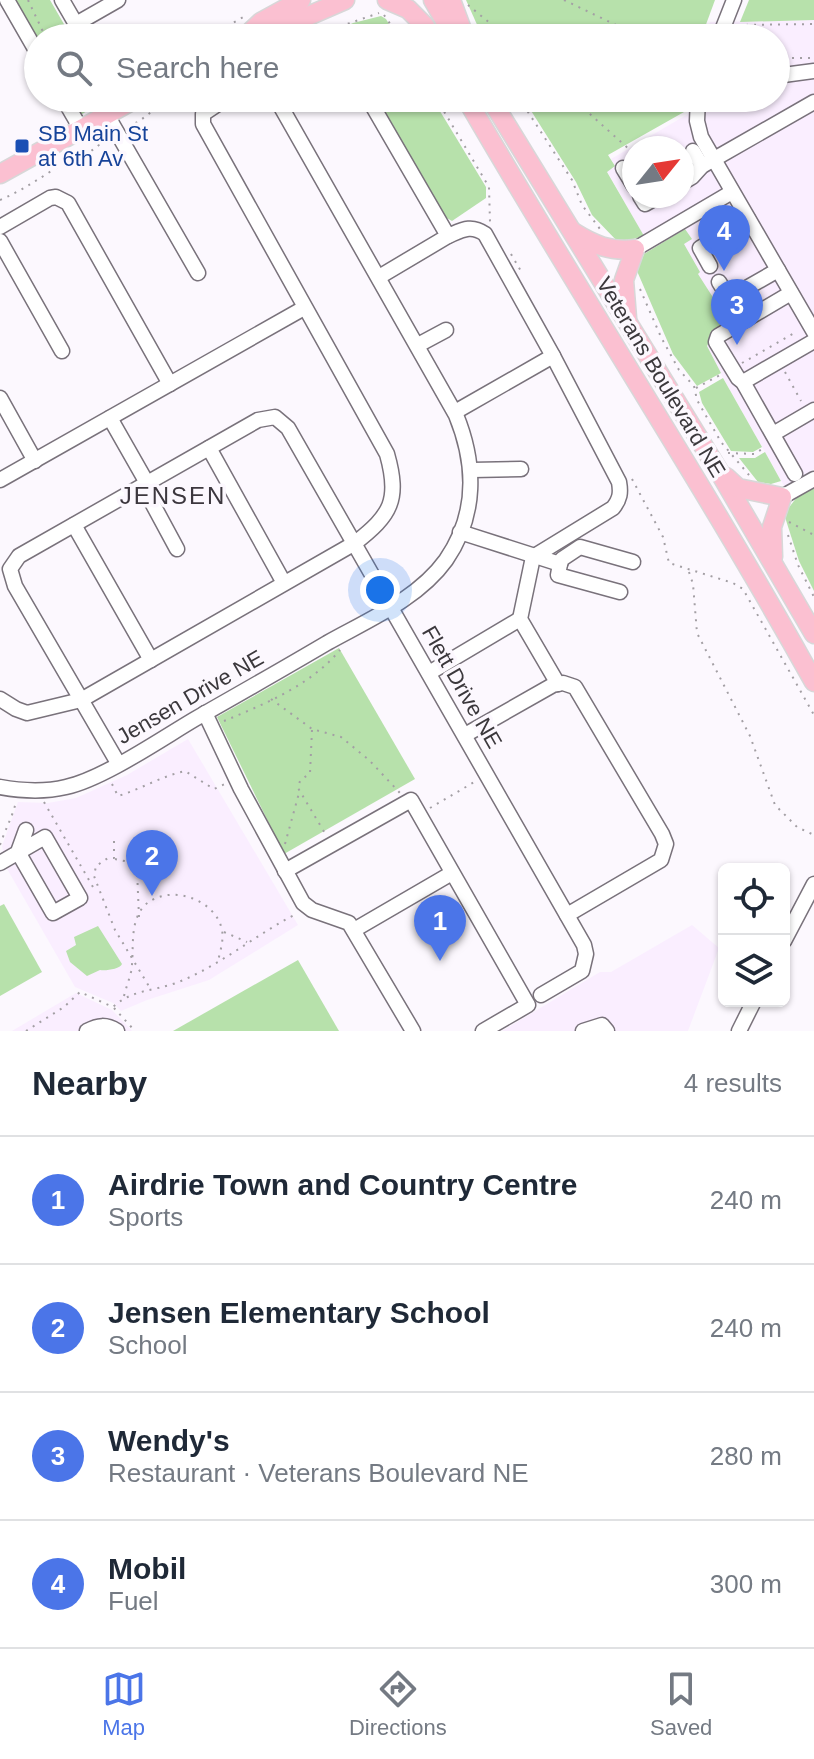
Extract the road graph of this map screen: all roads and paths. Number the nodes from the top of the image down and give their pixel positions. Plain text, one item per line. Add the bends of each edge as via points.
1 (7, 0) edge
2 (28, 0) edge
3 (62, 0) edge
4 (118, 0) edge
5 (301, 0) edge
6 (360, 0) edge
7 (387, 0) edge
8 (410, 0) edge
9 (433, 0) edge
10 (564, 0) edge
11 (731, 0) edge
12 (458, 1) edge
13 (341, 2) edge
14 (247, 15) dead end
15 (732, 21) junction
16 (39, 24) edge
17 (76, 24) joint
18 (231, 24) edge
19 (259, 24) edge
20 (290, 24) edge
21 (348, 24) edge
22 (392, 24) edge
23 (421, 24) edge
24 (424, 24) edge
25 (447, 24) edge
26 (462, 24) edge
27 (489, 24) edge
28 (614, 24) edge
29 (730, 24) edge
30 (814, 24) edge
31 (24, 30) edge
32 (790, 58) edge
33 (814, 58) edge
34 (814, 71) edge
35 (790, 74) edge
36 (814, 102) edge
37 (71, 112) edge
38 (106, 112) edge
39 (112, 112) edge
40 (118, 112) edge
41 (124, 112) edge
42 (151, 112) edge
43 (205, 112) edge
44 (284, 112) edge
45 (376, 112) edge
46 (444, 112) edge
47 (474, 112) edge
48 (498, 112) edge
49 (528, 112) edge
50 (588, 112) edge
51 (697, 112) edge
52 (81, 129) junction
53 (622, 143) edge
54 (694, 152) edge
55 (708, 163) junction
56 (0, 173) edge
57 (694, 175) edge
58 (732, 192) junction
59 (0, 200) edge
60 (748, 219) junction
61 (0, 227) edge
62 (496, 230) dead end
63 (569, 230) junction
64 (604, 234) dead end
65 (448, 236) junction
66 (0, 241) edge
67 (635, 249) junction
68 (511, 253) dead end
69 (710, 266) dead end
70 (778, 270) junction
71 (198, 273) dead end
72 (522, 274) dead end
73 (379, 277) junction
74 (719, 282) dead end
75 (637, 283) dead end
76 (791, 293) junction
77 (304, 308) junction
78 (628, 325) junction
79 (446, 330) dead end
80 (796, 332) dead end
81 (814, 332) edge
82 (814, 341) edge
83 (418, 345) junction
84 (770, 347) junction
85 (62, 351) dead end
86 (553, 356) junction
87 (778, 362) junction
88 (732, 369) junction
89 (743, 382) junction
90 (170, 384) junction
91 (694, 389) junction
92 (0, 398) edge
93 (811, 411) edge
94 (455, 412) junction
95 (110, 418) junction
96 (773, 434) junction
97 (209, 448) junction
98 (728, 453) junction
99 (754, 454) dead end
100 (35, 461) junction
101 (521, 469) dead end
102 (472, 470) junction
103 (720, 473) junction
104 (795, 474) dead end
105 (630, 475) dead end
106 (751, 478) dead end
107 (814, 479) edge
108 (0, 480) edge
109 (145, 484) junction
110 (782, 497) junction
111 (782, 519) dead end
112 (74, 525) junction
113 (786, 530) dead end
114 (460, 532) junction
115 (814, 535) edge
116 (355, 543) junction
117 (177, 549) dead end
118 (533, 557) junction
119 (773, 561) junction
120 (633, 562) dead end
121 (560, 564) junction
122 (689, 571) junction
123 (284, 583) junction
124 (620, 592) dead end
125 (814, 597) edge
126 (391, 607) junction
127 (520, 619) junction
128 (814, 634) edge
129 (342, 648) dead end
130 (151, 660) junction
131 (429, 673) junction
132 (814, 682) edge
133 (558, 684) junction
134 (0, 699) edge
135 (271, 699) junction
136 (81, 700) junction
137 (205, 713) junction
138 (814, 715) edge
139 (213, 728) junction
140 (312, 729) junction
141 (465, 735) junction
142 (118, 763) junction
143 (488, 775) junction
144 (110, 781) dead end
145 (228, 783) dead end
146 (0, 787) edge
147 (19, 790) junction
148 (300, 792) junction
149 (43, 801) dead end
150 (408, 801) junction
151 (419, 814) junction
152 (26, 830) dead end
153 (814, 835) edge
154 (114, 841) dead end
155 (0, 845) edge
156 (331, 845) junction
157 (18, 852) junction
158 (114, 858) junction
159 (0, 863) edge
160 (282, 867) junction
161 (452, 873) junction
162 (814, 884) edge
163 (93, 887) dead end
164 (814, 893) edge
165 (801, 907) junction
166 (308, 908) junction
167 (567, 915) junction
168 (139, 917) junction
169 (354, 930) junction
170 (223, 931) junction
171 (787, 935) edge
172 (249, 942) junction
173 (132, 960) junction
174 (218, 962) junction
175 (151, 989) junction
176 (541, 995) dead end
177 (123, 997) junction
178 (113, 1007) junction
179 (751, 1007) edge
180 (26, 1031) edge
181 (87, 1031) edge
182 (117, 1031) edge
183 (135, 1031) edge
184 (413, 1031) edge
185 (483, 1031) edge
186 (583, 1031) edge
187 (607, 1031) edge
188 (739, 1031) edge

1 - 31 street
2 - 16 path
3 - 17 street
4 - 17 street
5 - 19 main road
6 - 13 main road
7 - 23 main road via 408,9
8 - 24 main road
9 - 25 main road
10 - 28 path
11 - 15 street
12 - 26 main road
12 - 27 path
13 - 20 main road
14 - 18 path
15 - 29 street
15 - 30 path
21 - 22 path via 381,13
32 - 33 path
34 - 35 street
36 - 55 street
37 - 52 street
38 - 52 main road
39 - 59 path via 87,154
40 - 71 street
41 - 42 path via 138,122
43 - 77 street via 203,124
44 - 73 street
45 - 65 street
46 - 62 path via 489,187 489,219
47 - 132 main road, Veterans Boulevard NE
48 - 63 main road, Veterans Boulevard NE
49 - 64 path
50 - 53 path
51 - 55 street
52 - 56 main road
54 - 55 street
55 - 57 street
55 - 58 street
58 - 60 street
58 - 67 street
60 - 69 street via 700,248
60 - 70 street
61 - 90 street via 50,198 68,203
63 - 67 main road via 595,246
63 - 78 main road, Veterans Boulevard NE
65 - 73 street
65 - 86 street via 468,228 485,234
66 - 85 street
67 - 78 main road via 624,280
68 - 72 path
70 - 74 street via 729,298
70 - 76 street
73 - 83 street
75 - 91 path via 673,359
76 - 81 street
76 - 88 street via 718,336 716,342
77 - 90 street
77 - 116 street via 387,454 392,472 394,493 388,512
78 - 103 main road, Veterans Boulevard NE
79 - 83 street
80 - 84 path
82 - 87 street
83 - 94 street
84 - 87 path
84 - 88 path
86 - 94 street
86 - 118 street via 621,491 613,508
87 - 89 street
87 - 93 path
88 - 89 street
88 - 91 path
89 - 96 street
90 - 95 street
91 - 98 path
92 - 100 street
93 - 96 street
94 - 102 street
95 - 100 street
95 - 109 street
96 - 104 street
97 - 109 street, Flett Drive NE
97 - 116 street, Flett Drive NE via 267,416 283,420
97 - 123 street
98 - 99 path
98 - 106 path
100 - 108 street
101 - 102 street
102 - 114 street via 470,502
103 - 110 main road via 738,488
103 - 119 main road, Veterans Boulevard NE
105 - 122 path via 663,537 669,563
107 - 110 street
109 - 112 street, Flett Drive NE
109 - 117 street
110 - 119 main road via 772,527
111 - 115 path
112 - 130 street
112 - 136 street, Flett Drive NE via 19,556 10,569
113 - 125 path
114 - 118 street
114 - 126 street via 434,574
116 - 123 street
116 - 126 street, Flett Drive NE
118 - 121 street
118 - 127 street
119 - 128 main road, Veterans Boulevard NE
120 - 121 street via 580,547
121 - 124 street via 558,575
122 - 138 path via 743,589
122 - 153 path via 697,633 750,736 775,805 797,827
123 - 130 street
126 - 131 street, Flett Drive NE
126 - 137 street, Jensen Drive NE
127 - 131 street
127 - 133 street
129 - 135 path via 323,669
130 - 136 street
131 - 141 street, Flett Drive NE
133 - 141 street
133 - 167 street via 569,684 580,693 666,844 661,860
134 - 136 street via 27,713
135 - 139 path
135 - 140 path
136 - 142 street
137 - 139 street
137 - 142 street, Jensen Drive NE
139 - 160 street
140 - 148 path via 310,773 298,785
140 - 150 path via 350,744
141 - 143 street, Flett Drive NE
142 - 147 street, Jensen Drive NE via 68,787
143 - 151 path
143 - 167 street, Flett Drive NE
144 - 145 path via 118,796 185,771 214,789
146 - 147 street, Jensen Drive NE
147 - 155 path
148 - 156 path
148 - 160 path
149 - 163 path
150 - 151 street
150 - 156 street
151 - 161 street
152 - 157 street
154 - 158 path
156 - 160 street
157 - 157 street via 45,837 80,898 53,913
157 - 159 street
158 - 168 path via 134,863 137,870
158 - 173 path via 96,866 94,876
160 - 166 street
161 - 169 street
161 - 185 street via 528,1005
162 - 165 street
164 - 165 street
165 - 171 street
166 - 169 street via 344,919
166 - 172 path
167 - 176 street, Flett Drive NE via 584,945 585,963 576,975
168 - 170 path via 145,905 180,894 209,908
168 - 173 path
169 - 184 street
170 - 172 path
170 - 174 path
172 - 174 path
173 - 175 path
173 - 177 path
174 - 175 path
175 - 177 path
177 - 178 path
178 - 180 path via 80,992
178 - 183 path
179 - 188 street
181 - 182 street via 97,1026
186 - 187 street via 602,1025

